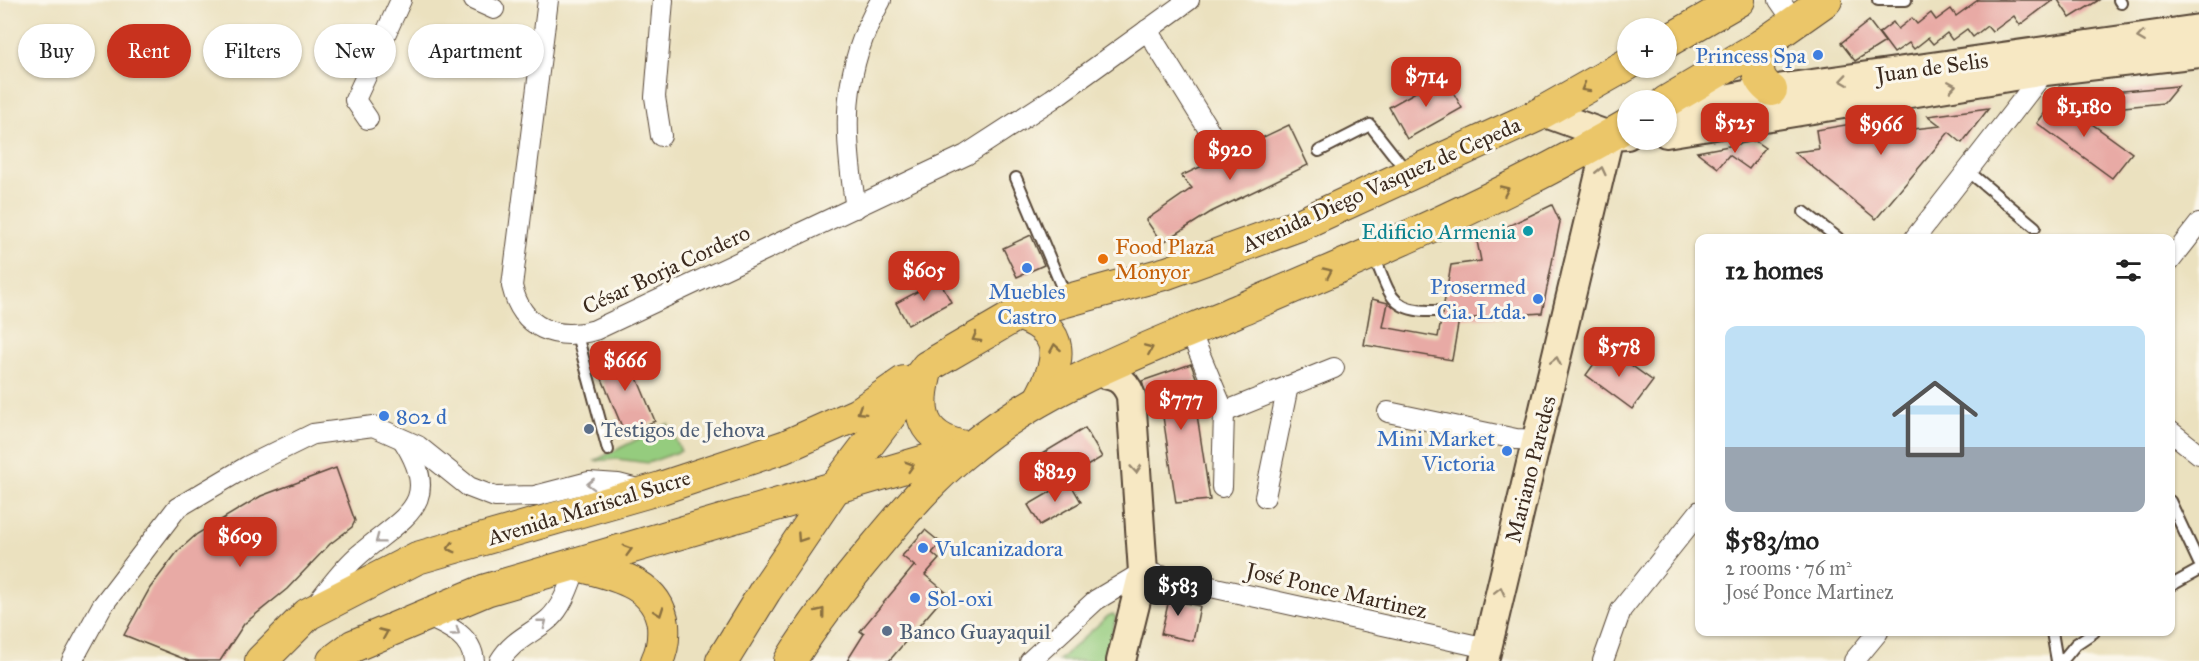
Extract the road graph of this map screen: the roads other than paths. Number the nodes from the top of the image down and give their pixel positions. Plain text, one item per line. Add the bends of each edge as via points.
1 (401, 0) edge
2 (474, 0) edge
3 (548, 0) edge
4 (663, 0) edge
5 (881, 0) edge
6 (1189, 0) edge
7 (1739, 0) edge
8 (1826, 0) edge
9 (1878, 0) edge
10 (1906, 0) edge
11 (494, 9) dead end
12 (1787, 11) edge
13 (2199, 29) edge
14 (1147, 30) junction
15 (1677, 36) edge
16 (1762, 45) junction
17 (2199, 53) edge
18 (1617, 70) edge
19 (2045, 72) junction
20 (1898, 84) junction
21 (1771, 90) junction
22 (1677, 95) edge
23 (1677, 109) edge
24 (1544, 112) junction
25 (368, 119) dead end
26 (1617, 130) edge
27 (1677, 131) edge
28 (1617, 134) edge
29 (1212, 135) dead end
30 (662, 136) dead end
31 (1319, 150) dead end
32 (1618, 150) edge
33 (1968, 171) junction
34 (1409, 174) junction
35 (1016, 178) dead end
36 (856, 208) junction
37 (1804, 212) dead end
38 (2035, 226) dead end
39 (2197, 231) edge
40 (1833, 234) edge
41 (1918, 234) edge
42 (1371, 251) junction
43 (2175, 255) edge
44 (1068, 300) junction
45 (1435, 311) dead end
46 (1018, 314) junction
47 (1190, 331) junction
48 (577, 335) junction
49 (927, 367) junction
50 (1334, 368) dead end
51 (1094, 372) junction
52 (1288, 386) junction
53 (1040, 399) junction
54 (1224, 412) junction
55 (1388, 412) dead end
56 (2175, 435) edge
57 (403, 440) junction
58 (1537, 440) junction
59 (970, 448) junction
60 (608, 450) dead end
61 (2199, 454) edge
62 (1222, 487) dead end
63 (834, 489) junction
64 (649, 492) junction
65 (1265, 497) dead end
66 (2175, 512) edge
67 (1695, 517) edge
68 (2199, 563) edge
69 (577, 565) junction
70 (2199, 570) edge
71 (1143, 572) junction
72 (2175, 583) edge
73 (309, 614) junction
74 (424, 615) junction
75 (1875, 636) edge
76 (2053, 636) edge
77 (2088, 636) edge
78 (1485, 655) edge
79 (72, 661) edge
80 (261, 661) edge
81 (333, 661) edge
82 (474, 661) edge
83 (500, 661) edge
84 (657, 661) edge
85 (722, 661) edge
86 (790, 661) edge
87 (1030, 661) edge
88 (1121, 661) edge
89 (1603, 661) edge
90 (1854, 661) edge
91 (2057, 661) edge
92 (2062, 661) edge

1 - 25 street via 355,100
2 - 11 street
3 - 48 street, César Borja Cordero via 512,286 520,308 542,328
4 - 30 street via 655,97
5 - 36 street via 858,51 849,86 848,158
6 - 14 street, César Borja Cordero
7 - 15 main road
8 - 12 main road
9 - 10 lane
12 - 16 main road
13 -> 20 main road, Juan de Selis
14 - 29 street
14 - 36 street, César Borja Cordero via 966,155
16 - 21 main road via 1756,70 1761,83
16 - 22 main road
17 - 19 main road, Juan de Selis
18 -> 24 main road, Avenida Diego Vasquez de Cepeda
20 -> 19 main road, Juan de Selis
19 - 33 street
20 -> 21 main road, Juan de Selis
20 - 27 main road, Juan de Selis
21 - 23 main road, Juan de Selis
24 - 26 main road
24 - 34 main road, Avenida Diego Vasquez de Cepeda
42 -> 28 main road
31 - 34 lane via 1370,125
58 -> 32 main road, Mariano Paredes
33 - 38 lane
33 - 41 street
34 - 44 main road, Avenida Diego Vasquez de Cepeda via 1299,225 1167,273
35 - 44 lane
36 - 48 street, César Borja Cordero
37 - 40 lane
39 - 43 street
42 - 45 lane via 1396,303 1404,309
47 -> 42 main road
44 - 46 main road, Avenida Diego Vasquez de Cepeda
46 -> 49 main road, Avenida Diego Vasquez de Cepeda
53 -> 46 main road via 1052,379 1056,346 1043,325
51 -> 47 main road
47 - 54 street
48 - 60 lane
49 - 59 main road via 921,388 923,422 937,438
49 - 63 main road, Avenida Diego Vasquez de Cepeda
49 -> 64 main road, Avenida Mariscal Sucre via 858,414 784,447
50 - 52 street
51 - 53 main road
51 -> 71 main road via 1122,379 1131,396
52 - 54 street
52 - 65 street
53 - 59 main road
54 - 62 street
55 - 58 street
56 - 61 street
64 -> 57 street via 589,482 536,496 495,497 469,488 431,454
57 -> 73 street via 419,471 416,504 400,524 350,563
57 - 79 street via 373,426 312,434 177,508 102,606
78 -> 58 main road, Mariano Paredes
63 -> 59 main road
86 -> 59 main road via 816,618 911,503
69 -> 63 main road
63 -> 85 main road, Avenida Diego Vasquez de Cepeda
64 -> 73 main road, Avenida Mariscal Sucre via 417,558
66 - 68 lane
67 - 89 street via 1621,610
69 - 74 main road via 486,590
83 -> 69 street via 517,640 550,618 562,602
69 -> 84 main road via 615,574 646,589 662,619 664,641
70 - 72 lane
71 - 78 street, José Ponce Martinez
71 - 87 street via 1096,600
71 - 88 main road
73 - 80 main road, Avenida Mariscal Sucre
81 -> 74 main road via 353,646
74 -> 82 street via 460,633 473,650
75 - 90 street
76 - 91 lane
77 - 92 lane

